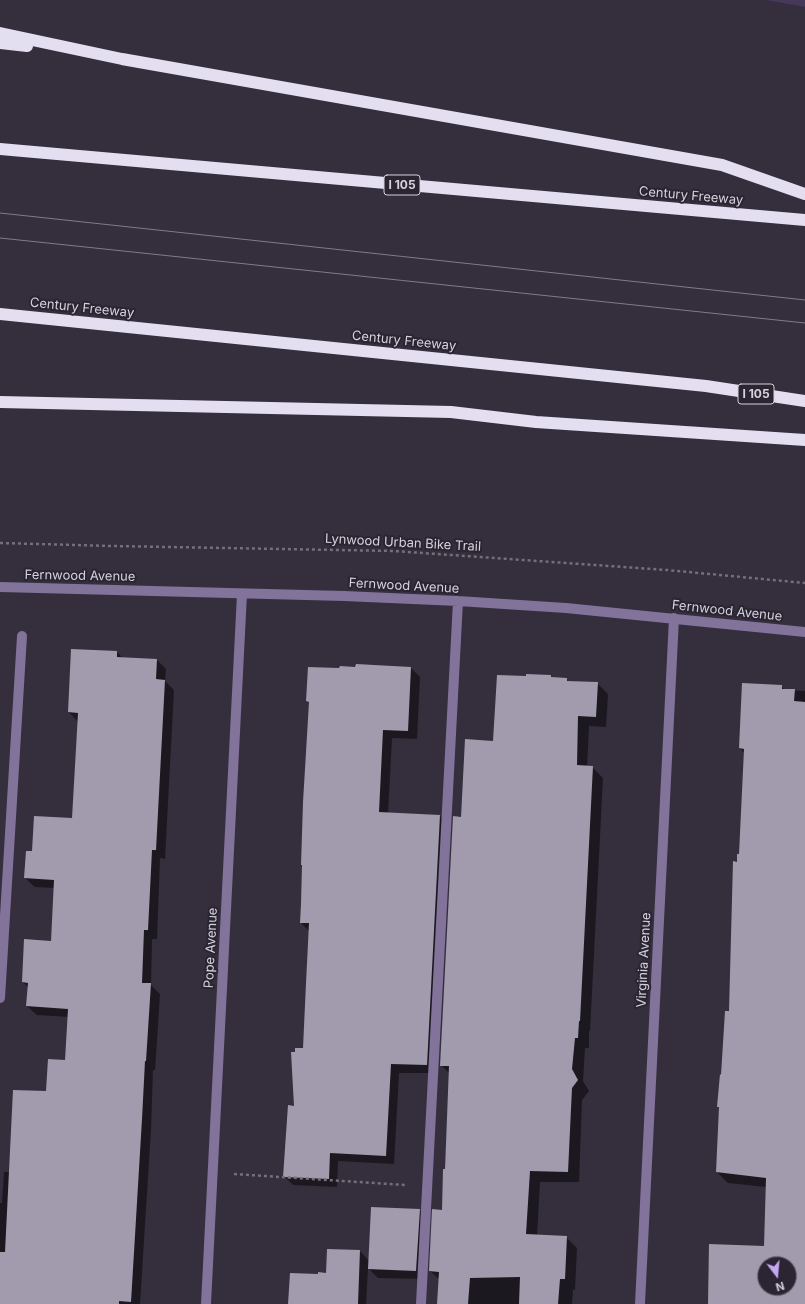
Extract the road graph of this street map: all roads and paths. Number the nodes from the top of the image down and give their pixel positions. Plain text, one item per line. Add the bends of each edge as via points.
1 (0, 33) edge
2 (0, 43) edge
3 (122, 59) junction
4 (0, 149) edge
5 (805, 194) edge
6 (805, 220) edge
7 (0, 314) edge
8 (805, 401) edge
9 (0, 402) edge
10 (805, 440) edge
11 (0, 543) edge
12 (805, 583) edge
13 (0, 587) edge
14 (242, 594) junction
15 (458, 601) junction
16 (674, 618) junction
17 (805, 632) edge
18 (22, 636) dead end
19 (0, 998) edge
20 (212, 1173) junction
21 (427, 1186) junction
22 (206, 1304) edge
23 (421, 1304) edge
24 (640, 1304) edge

1 - 3 highway
2 - 3 highway
3 - 5 highway via 722,165
4 - 6 highway, Century Freeway / I 105
7 - 8 highway, Century Freeway / I 105 via 706,386
9 - 10 highway via 450,412 536,422
11 - 12 path, Lynwood Urban Bike Trail via 394,551 667,570
13 - 14 street, Fernwood Avenue
14 - 15 street, Fernwood Avenue
14 - 20 street, Pope Avenue
15 - 16 street, Fernwood Avenue
15 - 21 street
16 - 17 street, Fernwood Avenue
16 - 24 street, Virginia Avenue
18 - 19 street
20 - 21 path
20 - 22 street, Pope Avenue
21 - 23 street

